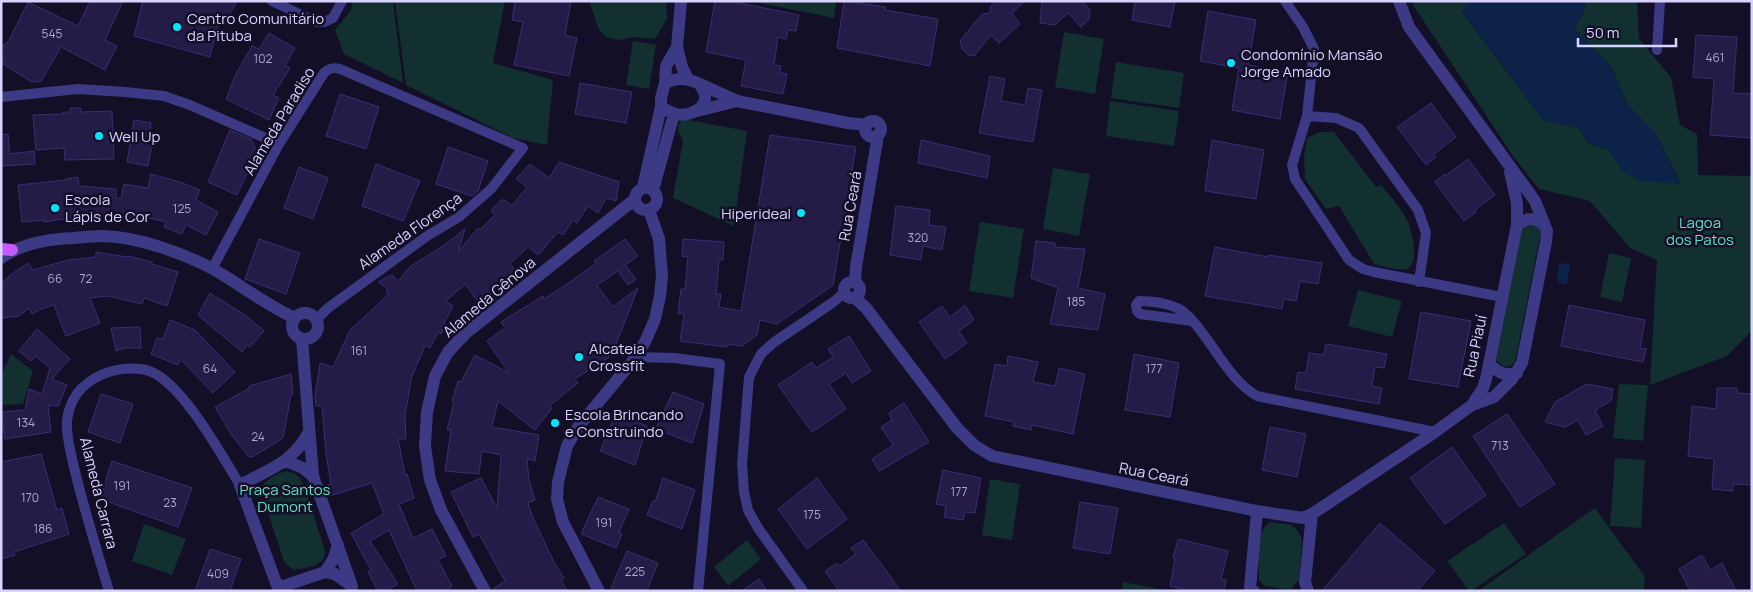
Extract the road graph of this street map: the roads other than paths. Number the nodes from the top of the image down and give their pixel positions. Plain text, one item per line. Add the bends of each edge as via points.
1 (272, 1) edge
2 (342, 1) edge
3 (681, 1) edge
4 (1285, 1) edge
5 (1398, 1) edge
6 (1660, 1) edge
7 (677, 47) junction
8 (1657, 50) dead end
9 (694, 81) junction
10 (665, 83) junction
11 (1, 97) edge
12 (738, 101) junction
13 (661, 108) junction
14 (697, 111) junction
15 (674, 114) junction
16 (1307, 116) junction
17 (279, 144) junction
18 (523, 148) joint
19 (1508, 164) junction
20 (648, 189) junction
21 (634, 200) junction
22 (649, 210) junction
23 (1517, 224) junction
24 (1545, 226) junction
25 (7, 249) edge
26 (1, 258) edge
27 (212, 269) junction
28 (1419, 282) junction
29 (852, 291) junction
30 (1502, 297) junction
31 (315, 317) junction
32 (294, 320) junction
33 (1192, 320) junction
34 (304, 340) junction
35 (636, 357) junction
36 (1489, 363) junction
37 (1517, 373) junction
38 (1472, 405) junction
39 (309, 432) junction
40 (1435, 432) junction
41 (286, 461) junction
42 (314, 476) junction
43 (240, 485) junction
44 (1257, 511) junction
45 (1312, 514) junction
46 (338, 545) junction
47 (325, 572) junction
48 (353, 588) edge
49 (1305, 588) edge
50 (278, 589) edge
51 (1251, 590) edge
52 (109, 591) edge
53 (486, 591) edge
54 (600, 591) edge
55 (698, 591) edge
56 (803, 591) edge

1 - 2 street via 316,22 324,22 333,18
3 - 7 street
4 - 16 street via 1314,49
5 - 19 street, Rua Piauí via 1409,27
6 - 8 street
7 - 9 street via 682,67
7 - 10 street via 666,66
9 - 10 street via 680,78
9 - 12 street, Rua Ceará
9 - 14 street via 705,95 704,103
10 - 13 street
11 - 17 street via 78,89 164,96
12 - 14 street, Rua Ceará
12 - 29 street, Rua Ceará via 848,123 871,132 876,151
13 - 15 street
13 - 20 street
14 - 15 street
15 - 20 street
16 - 28 street via 1336,118 1358,128 1418,210 1426,233
16 - 28 street via 1292,165 1295,179 1349,260 1363,269
17 - 18 street, Alameda Paradiso via 324,73 333,68
17 - 27 street, Alameda Paradiso
18 - 31 street, Alameda Florença via 491,189 459,217 427,236
19 - 23 street, Rua Piauí via 1518,203
19 - 24 street, Rua Piauí via 1535,201
20 - 21 street via 638,190
20 - 22 street via 656,195 657,201
21 - 22 street via 642,210
21 - 53 street, Alameda Gênova via 466,333 448,352 435,376 427,412 425,446 430,480 441,510
22 - 35 street via 659,239 662,275 655,319
23 - 24 street via 1534,218
23 - 30 street, Rua Piauí
24 - 37 street, Rua Piauí via 1546,242 1522,363
25 - 26 street
25 - 27 street via 53,238 106,236 176,252
27 - 32 street
28 - 30 street
29 - 44 street, Rua Ceará via 957,428 974,445 992,456
29 - 56 street via 773,343 761,354 748,377 742,464 748,510
30 - 36 street, Rua Piauí
31 - 32 street via 306,313
31 - 34 street via 318,333
32 - 34 street via 294,334
33 - 33 street via 1176,307 1147,301 1139,301 1136,305 1140,314
33 - 40 street via 1239,383 1257,396
34 - 39 street
35 - 54 street via 578,427 567,446 558,482 563,522
35 - 55 street via 720,364
36 - 37 street via 1501,374
36 - 38 street, Rua Piauí via 1483,388
37 - 38 street, Rua Piauí via 1494,397
38 - 40 street, Rua Ceará
39 - 41 street
39 - 42 street
40 - 45 street, Rua Ceará
41 - 42 street
41 - 43 street
42 - 46 street
43 - 50 street, Alameda Carrara
43 - 52 street, Alameda Carrara via 181,395 163,378 150,371 128,368 105,373 84,385 69,408 68,438 82,503
44 - 45 street, Rua Ceará via 1303,518
44 - 51 street
45 - 49 street
46 - 47 street
46 - 48 street
47 - 48 street via 335,574
47 - 50 street, Alameda Carrara

